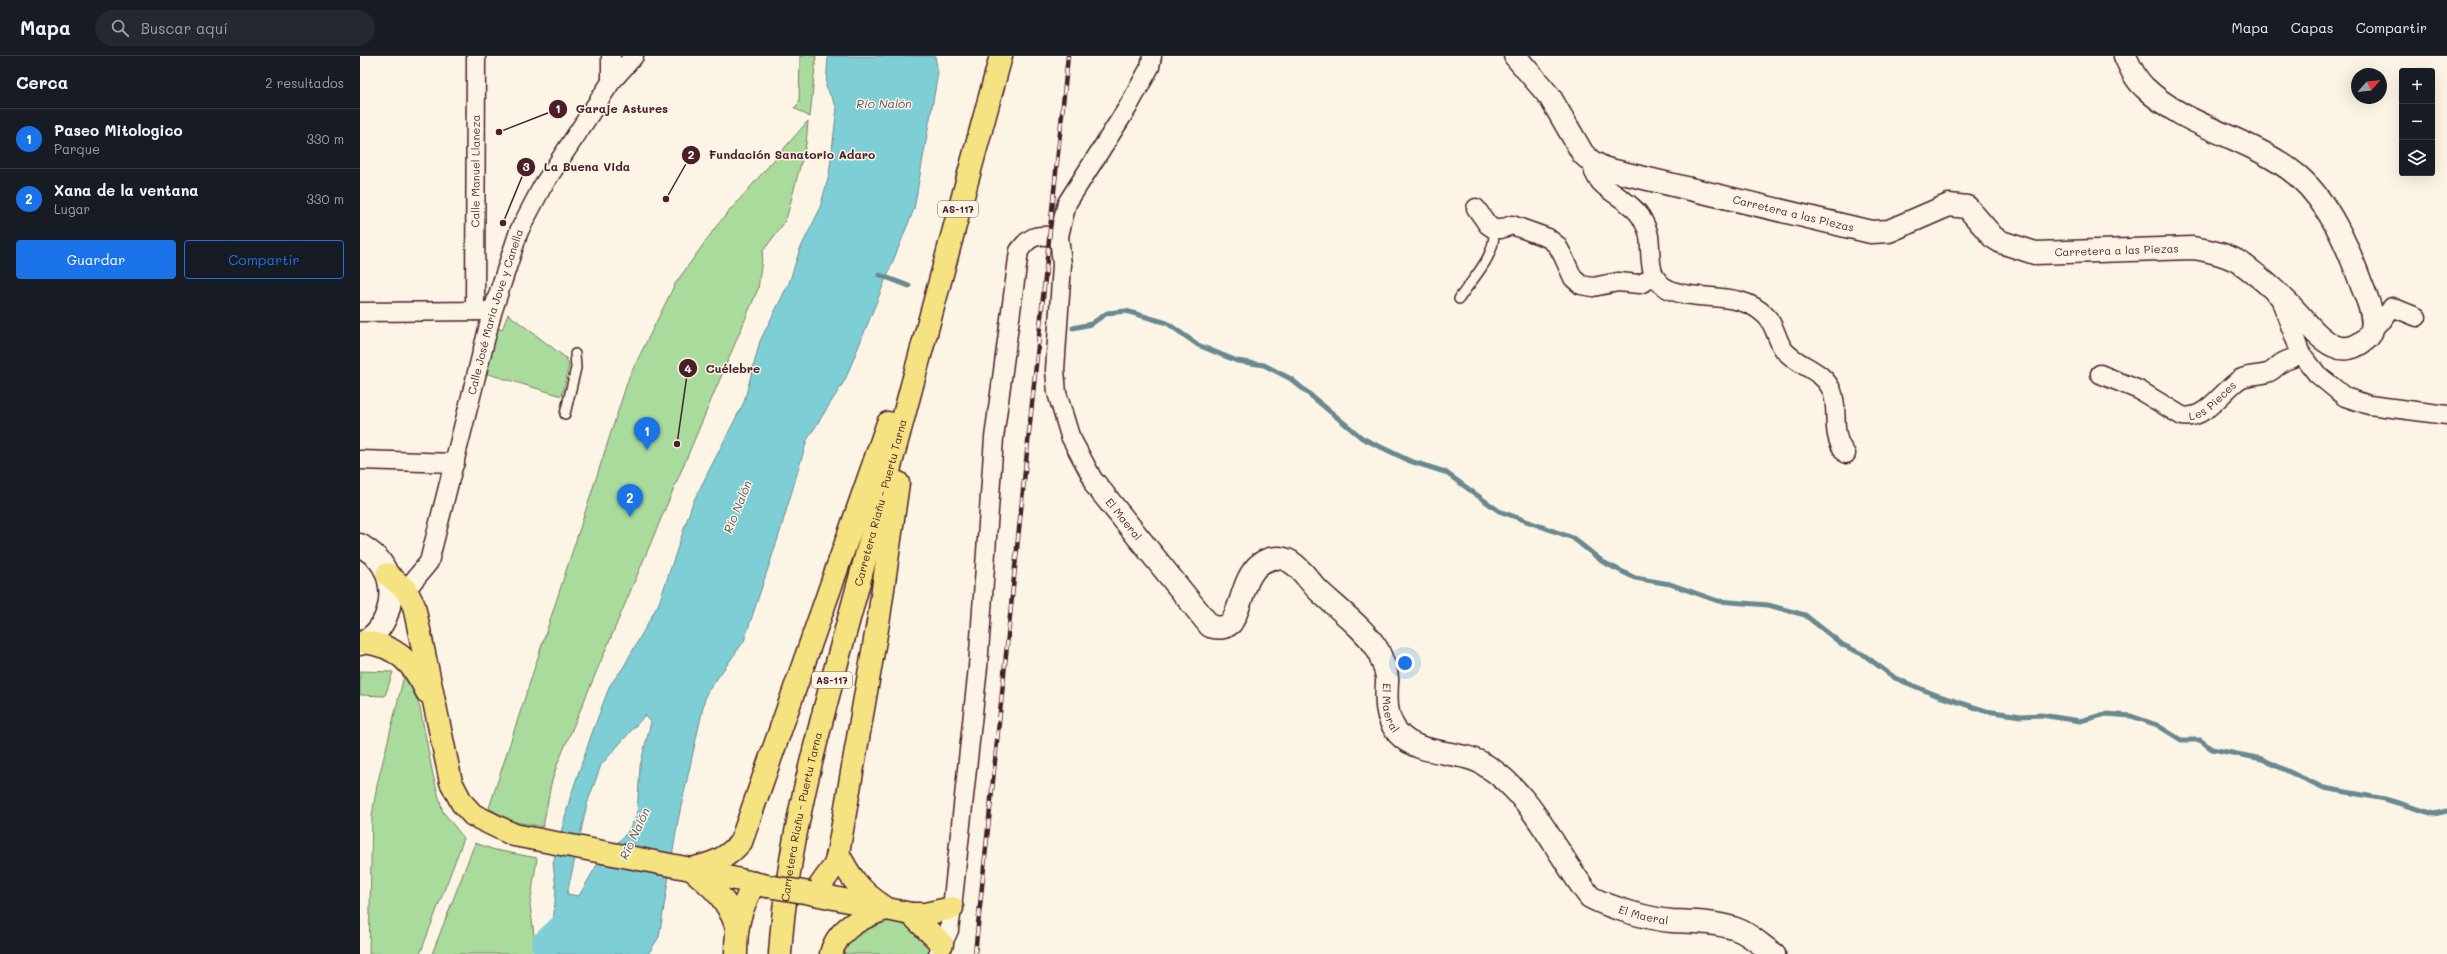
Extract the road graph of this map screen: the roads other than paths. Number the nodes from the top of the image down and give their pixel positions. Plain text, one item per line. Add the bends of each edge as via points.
1 (476, 56) edge
2 (611, 56) edge
3 (634, 56) edge
4 (1152, 56) edge
5 (1515, 56) edge
6 (2125, 56) edge
7 (1000, 60) edge
8 (611, 82) junction
9 (1592, 162) junction
10 (1476, 208) dead end
11 (1494, 229) junction
12 (1059, 236) junction
13 (1654, 277) junction
14 (2278, 293) junction
15 (1459, 299) dead end
16 (488, 308) junction
17 (360, 312) edge
18 (2417, 317) dead end
19 (2372, 328) junction
20 (2300, 352) junction
21 (574, 354) dead end
22 (920, 354) junction
23 (2100, 374) dead end
24 (904, 410) junction
25 (565, 414) dead end
26 (2447, 415) edge
27 (1846, 454) dead end
28 (360, 460) edge
29 (455, 463) junction
30 (1096, 485) joint
31 (360, 545) edge
32 (387, 574) junction
33 (406, 590) junction
34 (362, 643) edge
35 (437, 713) junction
36 (741, 842) junction
37 (838, 853) junction
38 (688, 868) junction
39 (761, 885) junction
40 (816, 895) junction
41 (952, 908) junction
42 (886, 909) junction
43 (911, 914) junction
44 (736, 925) junction
45 (940, 949) edge
46 (831, 952) edge
47 (736, 954) edge
48 (780, 954) edge
49 (1774, 954) edge

1 - 16 street, Calle Manuel Llaneza via 476,286 483,293
2 - 8 street
3 - 8 street, Calle José María Jove y Canella
4 - 12 street via 1150,67 1128,107 1076,185 1067,203
5 - 9 street, Carretera a las Piezas via 1550,97 1583,154
6 - 19 street via 2144,88 2175,111 2262,151 2297,175 2313,190 2348,248 2367,301
7 - 22 main road, Carretera Riañu - Puertu Tarna / AS-117
8 - 16 street, Calle José María Jove y Canella via 542,187 525,218
9 - 13 street via 1592,170 1602,184 1640,215 1649,236
9 - 14 street, Carretera a las Piezas via 1606,169 1871,232 1889,230 1949,205 1958,205 1967,207 2001,242 2035,253 2193,248 2244,265
10 - 11 street
11 - 13 street via 1512,225 1548,238 1560,251 1573,278 1586,287 1618,282 1640,284
11 - 15 lane via 1495,239 1489,256
12 - 30 street via 1062,266 1055,370 1058,393 1070,436
12 - 41 street via 1035,236 1027,239 1019,251 994,438 978,667
13 - 27 street via 1676,292 1737,300 1765,314 1776,329 1784,349 1827,382 1832,392 1837,439
14 - 19 street, Carretera a las Piezas via 2324,340 2335,346 2346,349 2357,346 2368,338
14 - 20 street
16 - 17 street
16 - 29 street, Calle José María Jove y Canella
18 - 19 street via 2392,307
20 - 23 street, Les Pieces via 2272,371 2251,374 2239,380 2199,414 2189,417 2182,416 2138,390
20 - 26 street via 2317,374 2345,397 2370,405
21 - 25 lane via 576,368
22 - 24 main road, Carretera Riañu - Puertu Tarna / AS-117
22 - 36 main road via 888,423
24 - 37 main road via 900,465 879,618
24 - 48 main road, Carretera Riañu - Puertu Tarna / AS-117 via 806,782 782,916
28 - 29 street
29 - 33 street, Calle José María Jove y Canella via 429,562
30 - 49 street, El Maeral via 1210,626 1226,627 1231,623 1252,575 1259,565 1269,559 1280,558 1291,562 1302,571 1322,594 1363,632 1379,652 1386,672 1386,705 1398,733 1409,741 1471,759 1497,773 1531,812 1590,897 1602,903 1650,916 1708,922 1738,929 1752,936
31 - 32 street via 379,560
32 - 33 main road
32 - 34 street via 391,590 386,618 378,630
33 - 35 main road via 414,606
34 - 35 main road via 380,644 404,658 423,684
35 - 38 main road via 451,782 462,803 473,815 496,828 529,838
36 - 38 main road via 729,855 713,863
36 - 39 main road via 746,875
37 - 40 main road via 835,865
37 - 42 main road via 854,882
38 - 39 main road
38 - 44 main road via 718,891 731,911
39 - 40 main road, bridge
39 - 44 main road via 743,905
40 - 42 main road
40 - 46 main road via 833,908 836,917
41 - 43 main road via 925,914
41 - 45 street via 948,930
42 - 43 main road
42 - 46 main road via 868,914 853,923 840,935
43 - 45 main road
44 - 47 main road

